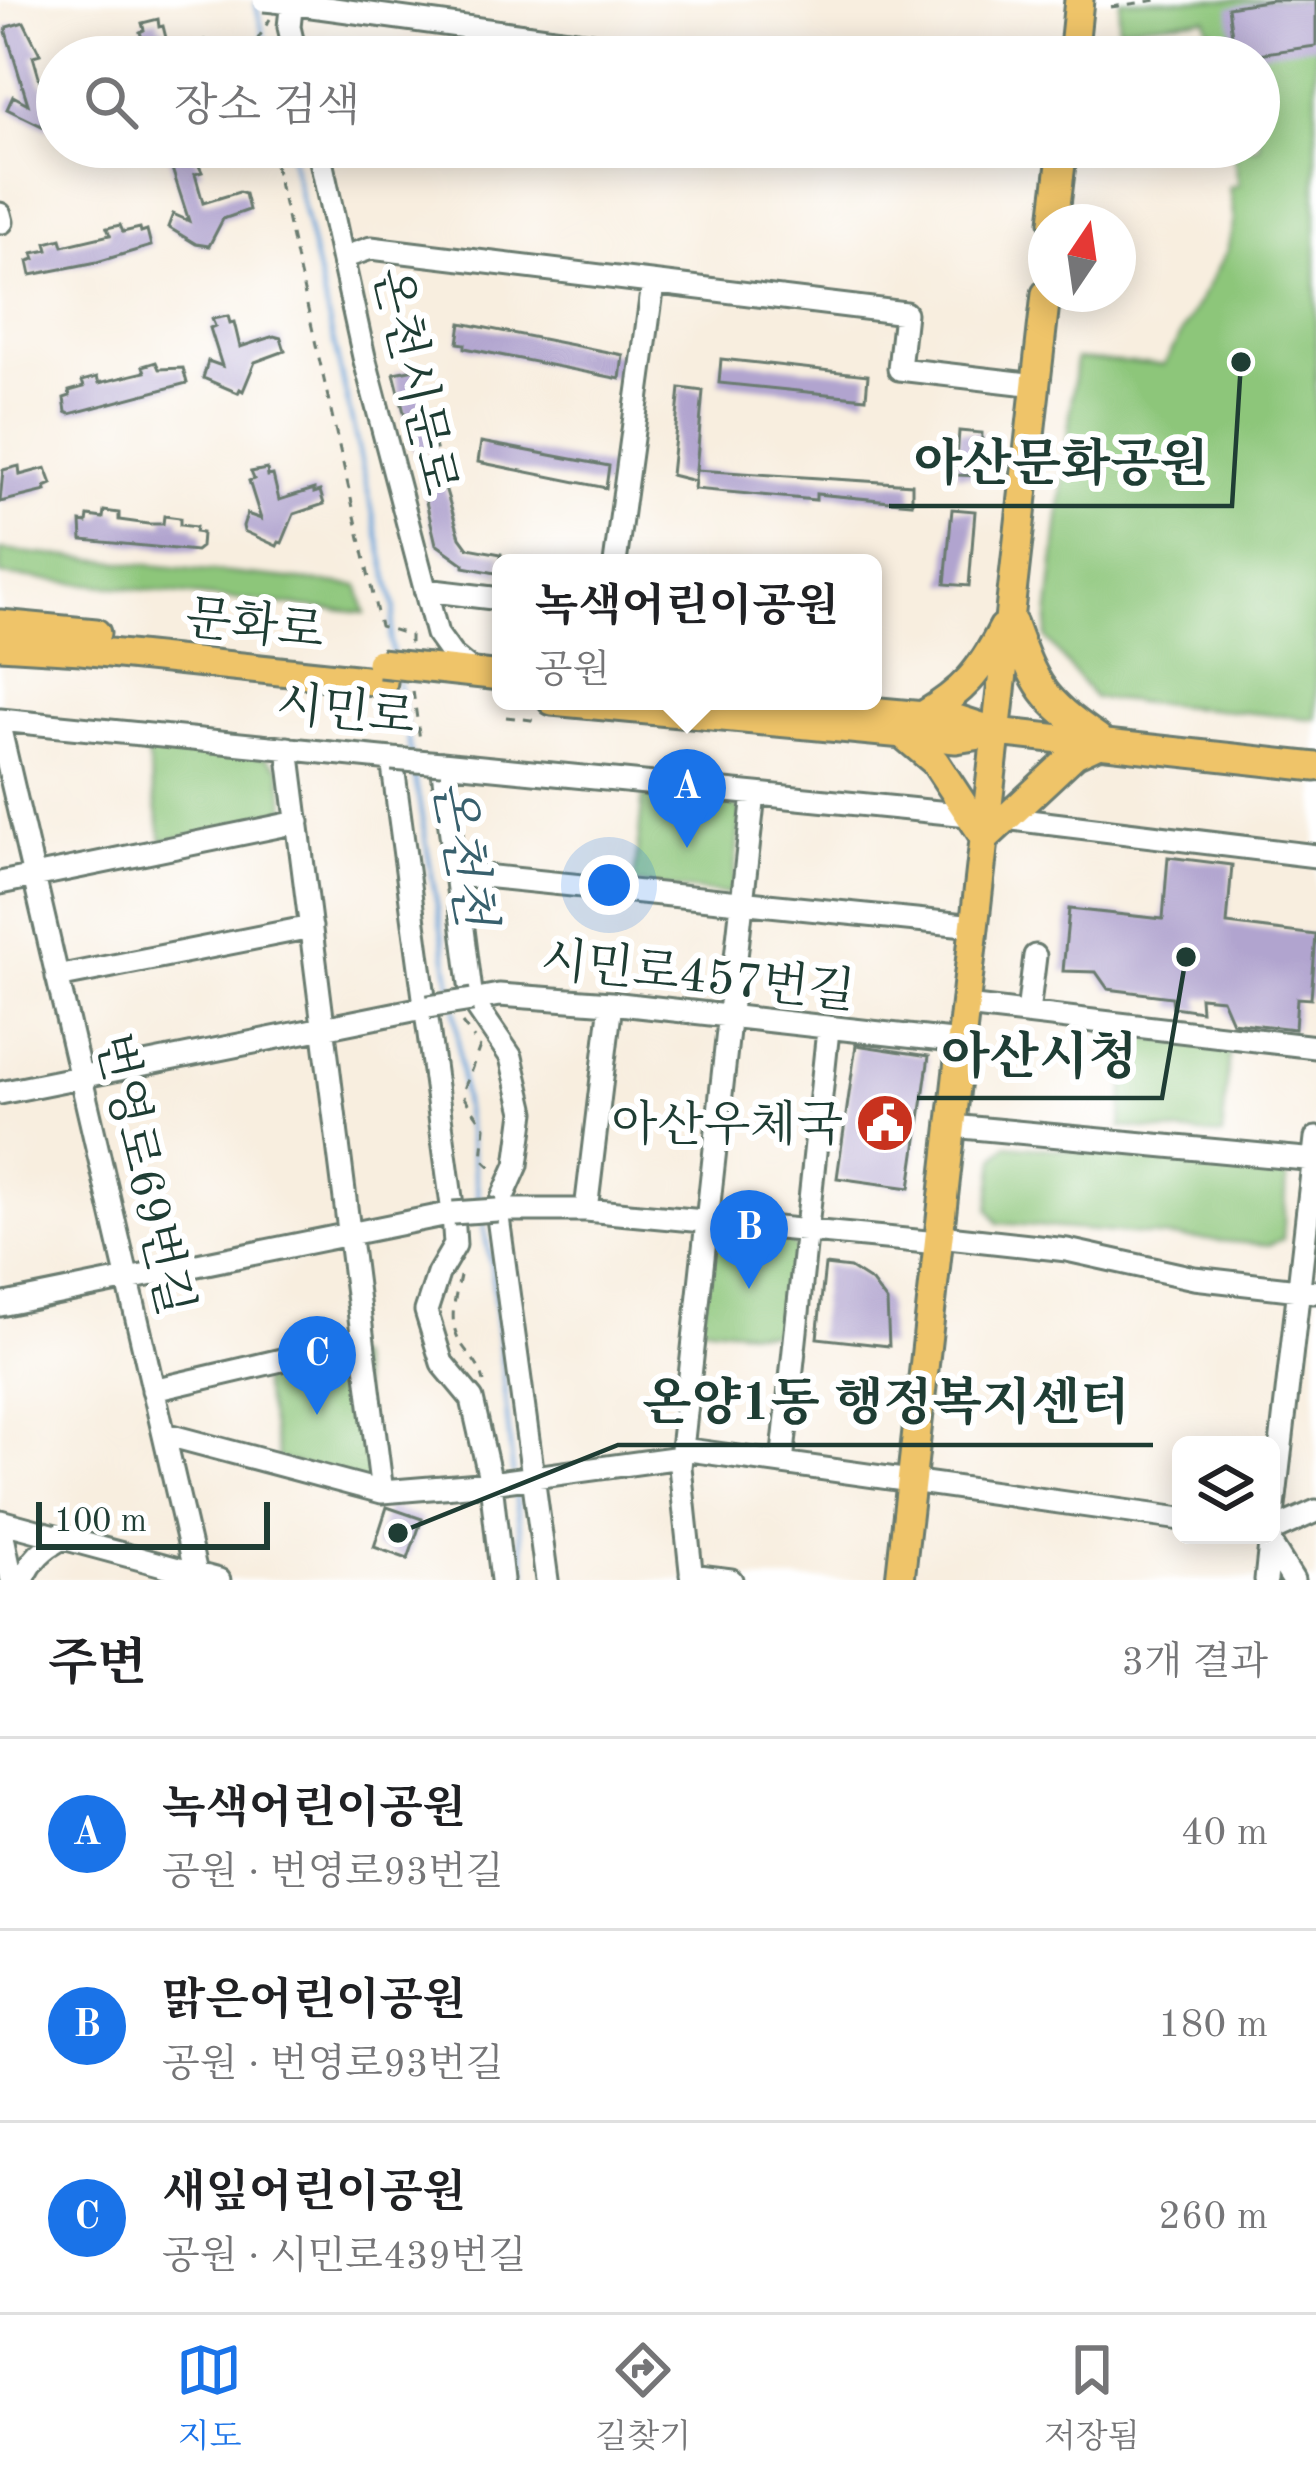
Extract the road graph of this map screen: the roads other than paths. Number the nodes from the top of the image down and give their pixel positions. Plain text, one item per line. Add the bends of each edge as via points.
1 (1079, 0) edge
2 (279, 5) edge
3 (291, 36) edge
4 (522, 36) edge
5 (1075, 36) edge
6 (323, 168) edge
7 (1060, 168) edge
8 (1056, 204) edge
9 (345, 257) junction
10 (653, 284) junction
11 (1044, 312) edge
12 (1036, 385) junction
13 (616, 554) edge
14 (425, 590) junction
15 (492, 598) edge
16 (1010, 614) junction
17 (0, 625) edge
18 (437, 634) junction
19 (0, 645) edge
20 (425, 670) junction
21 (382, 673) junction
22 (488, 675) edge
23 (492, 701) edge
24 (816, 710) edge
25 (549, 711) edge
26 (0, 720) edge
27 (912, 725) junction
28 (0, 730) edge
29 (997, 732) junction
30 (1103, 741) junction
31 (288, 748) junction
32 (392, 758) junction
33 (442, 764) junction
34 (1316, 767) edge
35 (754, 794) junction
36 (298, 822) junction
37 (986, 824) junction
38 (1316, 856) edge
39 (34, 876) junction
40 (455, 878) junction
41 (0, 883) edge
42 (742, 901) junction
43 (311, 926) junction
44 (975, 926) junction
45 (1034, 956) dead end
46 (57, 976) junction
47 (472, 1000) junction
48 (611, 1004) junction
49 (966, 1006) junction
50 (428, 1007) junction
51 (1028, 1013) junction
52 (729, 1019) junction
53 (324, 1028) junction
54 (828, 1030) junction
55 (961, 1042) junction
56 (1316, 1046) edge
57 (80, 1077) junction
58 (0, 1093) edge
59 (952, 1126) junction
60 (1315, 1152) edge
61 (497, 1210) junction
62 (586, 1210) junction
63 (453, 1213) junction
64 (707, 1222) junction
65 (807, 1232) junction
66 (350, 1234) junction
67 (939, 1239) junction
68 (128, 1280) junction
69 (1307, 1291) edge
70 (0, 1305) edge
71 (363, 1341) junction
72 (154, 1390) junction
73 (164, 1434) junction
74 (681, 1453) junction
75 (782, 1463) junction
76 (1280, 1474) edge
77 (533, 1477) junction
78 (911, 1481) junction
79 (490, 1483) junction
80 (382, 1492) junction
81 (1316, 1511) edge
82 (1172, 1518) edge
83 (0, 1522) edge
84 (1280, 1530) edge
85 (63, 1538) junction
86 (1270, 1544) edge
87 (1275, 1544) edge
88 (11, 1571) edge
89 (196, 1574) junction
90 (691, 1578) edge
91 (219, 1580) edge
92 (502, 1580) edge
93 (547, 1580) edge
94 (731, 1580) edge
95 (900, 1580) edge
96 (1266, 1580) edge
97 (1293, 1580) edge

1 - 5 main road
2 - 3 street
2 - 4 street
6 - 9 street, 온천시문로
7 - 8 main road
9 - 10 street via 371,248
9 - 14 street, 온천시문로
10 - 12 street via 905,313 899,369
10 - 13 street
11 - 12 main road
12 - 16 main road
14 - 15 street
14 - 18 street, 온천시문로
16 - 27 main road via 959,694
16 - 29 main road
16 - 30 main road via 1031,675 1053,706
17 - 21 main road, 문화로
18 - 20 street
18 - 22 street via 452,655
19 - 21 main road, 문화로
20 - 21 main road, bridge
20 - 22 main road
20 - 23 main road
24 - 27 main road
25 - 27 main road
26 - 31 street, 시민로
27 - 29 main road via 957,719
27 - 37 main road
28 - 39 street, 번영로69번길
29 - 30 main road
29 - 37 main road
30 - 34 main road
30 - 37 main road
31 - 32 street, 시민로
31 - 36 street
32 - 33 street, 시민로, bridge
32 - 50 street
33 - 35 street, 시민로
33 - 40 street
35 - 37 street, 시민로
35 - 42 street
36 - 39 street
36 - 43 street
37 - 38 street, 시민로
37 - 44 main road
39 - 41 street
39 - 46 street, 번영로69번길
40 - 42 street
40 - 47 street
42 - 44 street
42 - 52 street
43 - 46 street, 번영로69번길
43 - 53 street
44 - 49 main road
45 - 51 street
46 - 57 street, 번영로69번길
47 - 48 street, 시민로457번길
47 - 50 street, 시민로457번길, bridge
47 - 61 street via 511,1057 524,1112 517,1165
48 - 52 street, 시민로457번길
48 - 62 street
49 - 51 street
49 - 55 main road
50 - 53 street, 시민로457번길
50 - 63 street
51 - 56 street
52 - 54 street, 시민로457번길
52 - 64 street
53 - 57 street, 시민로457번길
53 - 66 street
54 - 55 street, 시민로457번길
54 - 65 street
55 - 59 main road
57 - 58 street, 시민로457번길
57 - 68 street, 번영로69번길
59 - 60 street
59 - 67 main road
60 - 69 street
61 - 62 street
61 - 63 street, bridge
61 - 77 street
62 - 64 street
63 - 66 street
63 - 79 street via 454,1245 426,1311 442,1364 472,1399
64 - 65 street
64 - 74 street
65 - 67 street
65 - 75 street
66 - 68 street
66 - 71 street
67 - 69 street via 1067,1250 1194,1278
67 - 78 main road
68 - 70 street
68 - 72 street, 번영로69번길
69 - 76 street
71 - 72 street, 번영로69번길
71 - 80 street
72 - 73 street, 번영로69번길
73 - 80 street
73 - 89 street, 번영로69번길
74 - 75 street
74 - 77 street
74 - 90 street
75 - 78 street
77 - 79 street
77 - 93 street
78 - 82 street
78 - 95 main road
79 - 80 street
79 - 92 street
81 - 84 street
83 - 85 street
83 - 88 street
85 - 88 street
85 - 89 street
86 - 96 street
87 - 97 street
89 - 91 street
90 - 94 street

